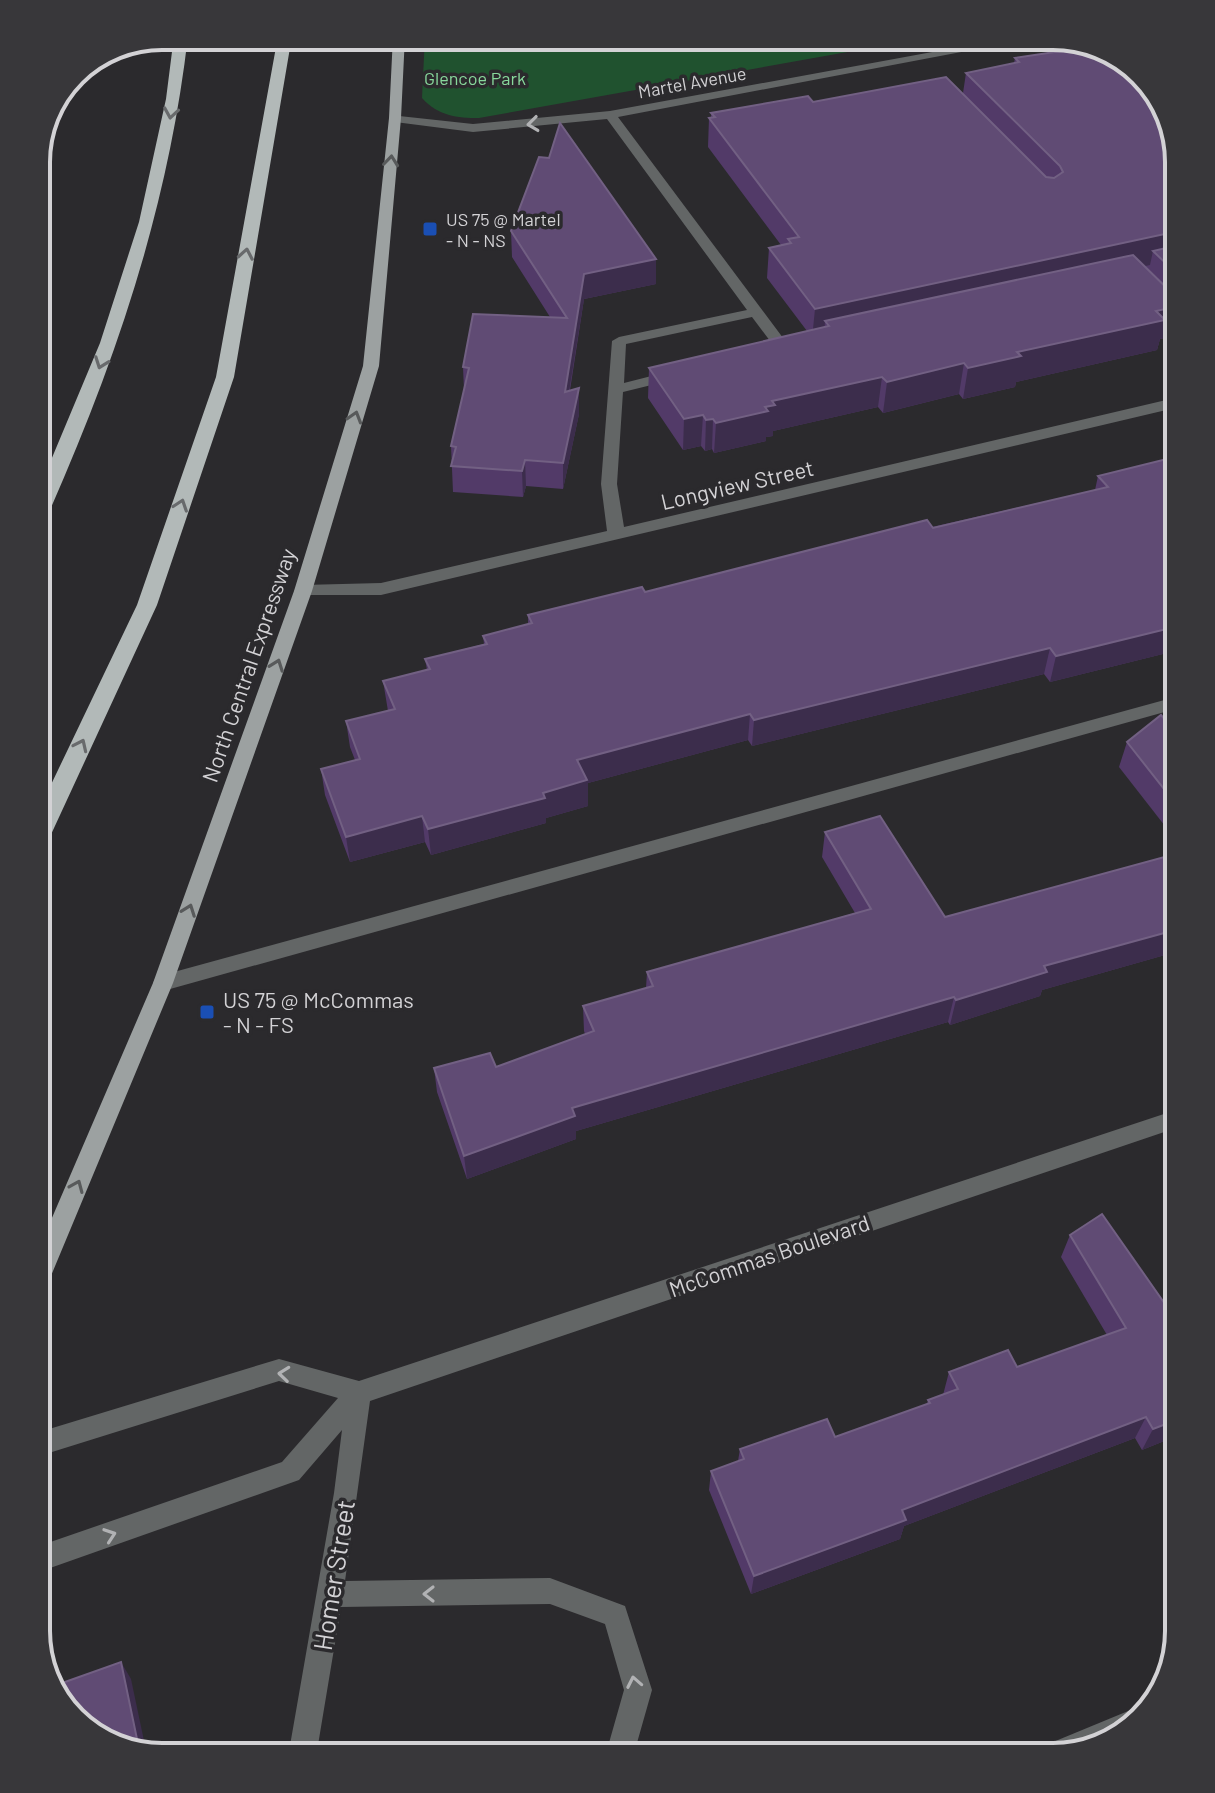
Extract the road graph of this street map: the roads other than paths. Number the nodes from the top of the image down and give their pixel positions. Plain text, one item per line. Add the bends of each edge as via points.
1 (179, 50) edge
2 (283, 50) edge
3 (398, 50) edge
4 (964, 50) edge
5 (909, 60) junction
6 (926, 77) edge
7 (610, 115) junction
8 (395, 118) junction
9 (756, 312) junction
10 (784, 350) edge
11 (693, 371) edge
12 (617, 389) junction
13 (1165, 405) edge
14 (50, 486) edge
15 (616, 535) junction
16 (303, 591) junction
17 (1165, 706) edge
18 (50, 811) edge
19 (163, 983) junction
20 (1165, 1123) edge
21 (50, 1250) edge
22 (359, 1393) junction
23 (50, 1441) edge
24 (50, 1555) edge
25 (330, 1594) junction
26 (304, 1743) edge
27 (623, 1743) edge

1 -> 14 highway via 168,128 140,246 92,388
18 -> 2 highway via 147,605 225,377
3 - 8 main road, North Central Expressway
4 - 5 street, Martel Avenue
5 - 6 street
5 - 7 street, Martel Avenue
7 -> 8 street, Martel Avenue via 505,128 441,127
7 - 9 street
16 -> 8 main road, North Central Expressway via 371,366
9 - 10 street
9 - 12 street via 619,341
11 - 12 street
12 - 15 street via 609,484
13 - 15 street, Longview Street
15 - 16 street, Longview Street via 381,589
19 -> 16 main road, North Central Expressway
17 - 19 street
21 -> 19 main road, North Central Expressway
20 - 22 street, McCommas Boulevard
22 -> 23 street via 279,1370
24 -> 22 street, McCommas Boulevard via 290,1471
22 - 25 street, Homer Street
25 - 26 street, Homer Street
27 -> 25 street via 638,1690 616,1615 550,1591

